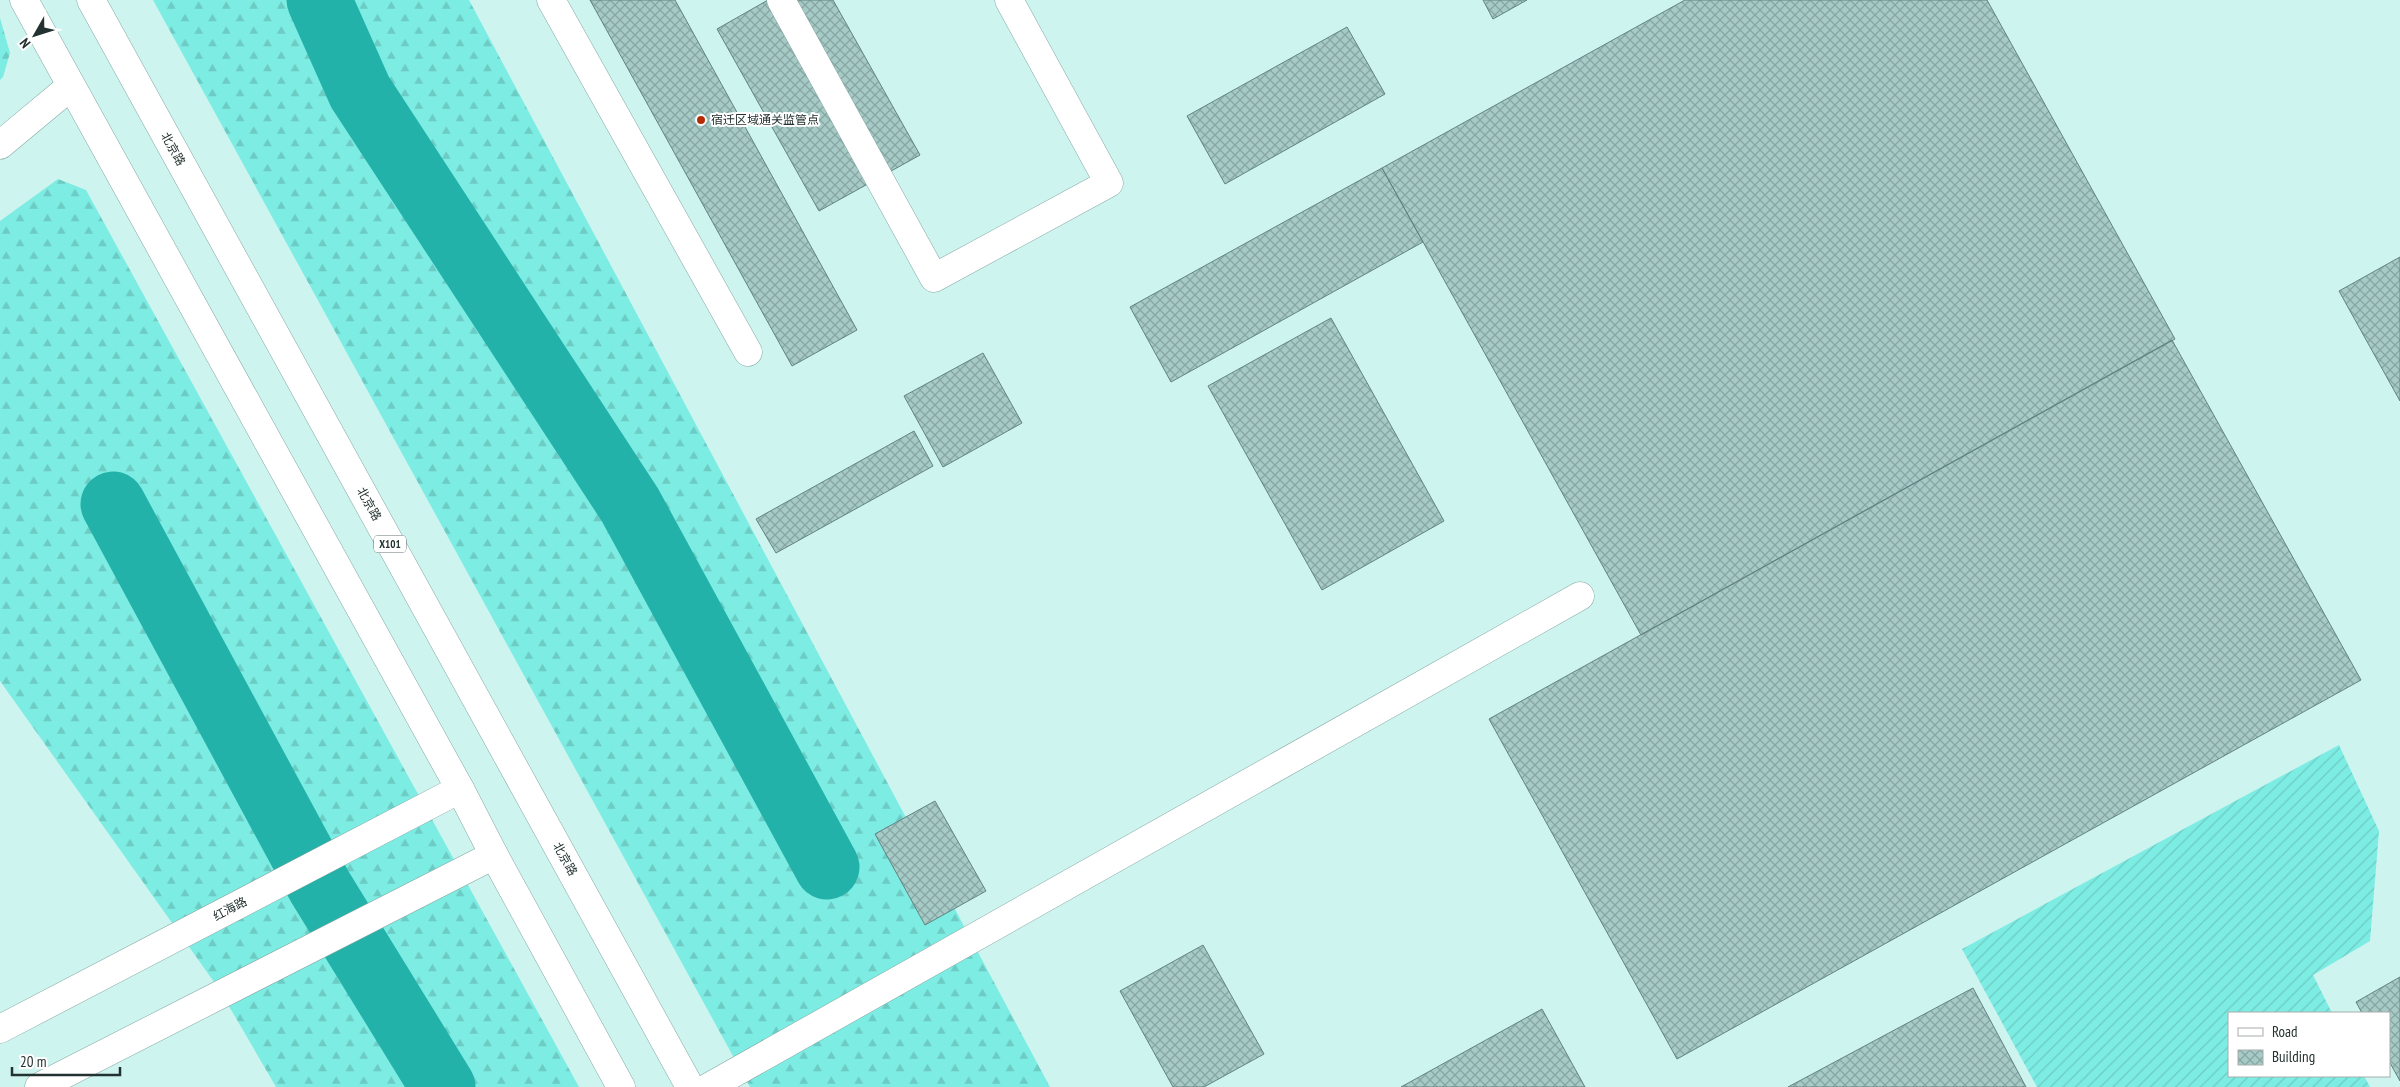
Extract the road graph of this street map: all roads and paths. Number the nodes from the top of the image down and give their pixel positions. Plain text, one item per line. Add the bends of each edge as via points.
1 (24, 0) edge
2 (91, 0) edge
3 (551, 0) edge
4 (781, 0) edge
5 (1009, 0) edge
6 (71, 86) junction
7 (0, 145) edge
8 (748, 352) dead end
9 (1580, 596) dead end
10 (460, 789) junction
11 (494, 855) junction
12 (0, 1029) edge
13 (38, 1087) edge
14 (621, 1087) edge
15 (690, 1087) edge
16 (709, 1087) edge

1 - 6 main road
2 - 15 main road, 北京路 / X101
3 - 8 main road
4 - 5 main road via 934,278 1109,183
6 - 7 main road
6 - 10 main road
9 - 16 main road
10 - 11 main road
10 - 12 main road, 红海路
11 - 13 main road
11 - 14 main road

